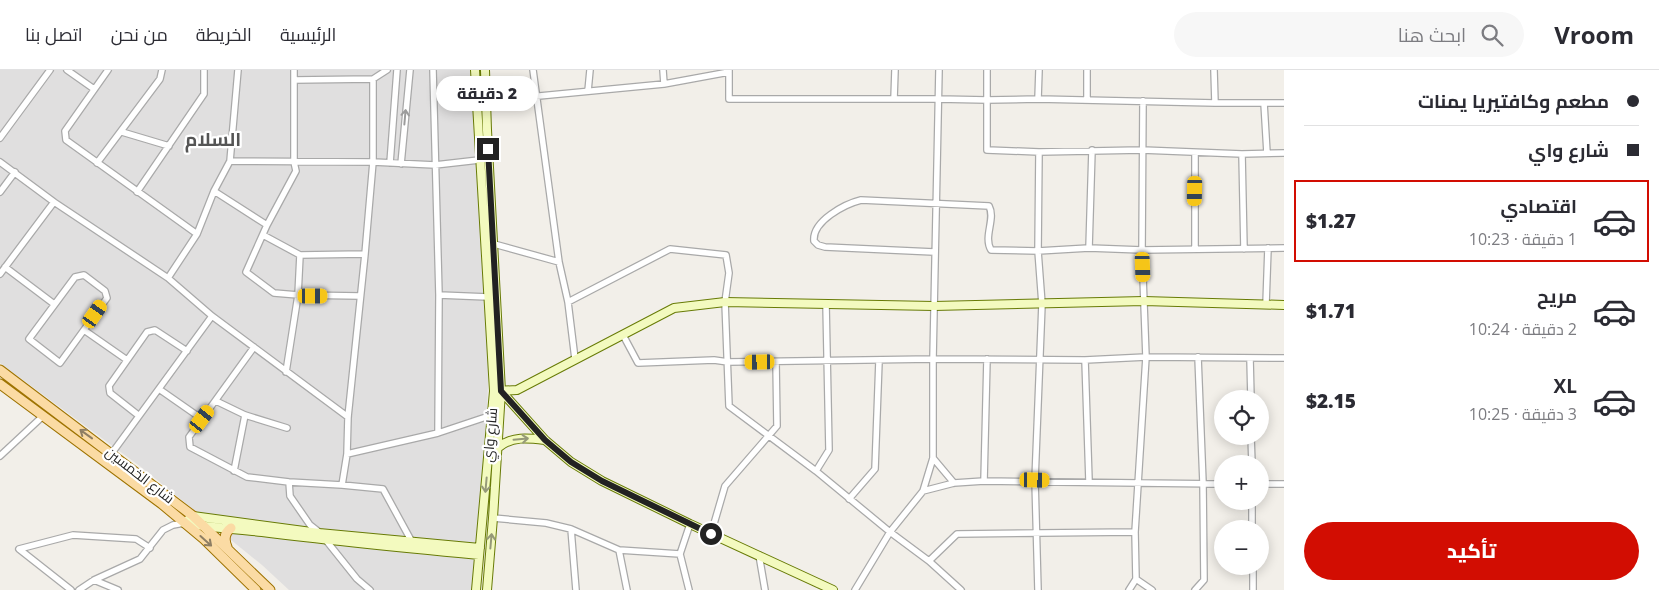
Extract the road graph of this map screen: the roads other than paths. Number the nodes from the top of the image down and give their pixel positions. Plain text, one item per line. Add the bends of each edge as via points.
1 (50, 70) edge
2 (67, 70) edge
3 (108, 70) edge
4 (162, 70) edge
5 (204, 70) edge
6 (238, 70) edge
7 (294, 70) edge
8 (387, 70) edge
9 (398, 70) edge
10 (410, 70) edge
11 (433, 70) edge
12 (475, 70) edge
13 (486, 70) edge
14 (532, 70) edge
15 (590, 70) edge
16 (663, 70) edge
17 (896, 70) edge
18 (938, 70) edge
19 (987, 70) edge
20 (1039, 70) edge
21 (1088, 70) edge
22 (1214, 70) edge
23 (729, 71) edge
24 (373, 79) junction
25 (294, 80) junction
26 (664, 84) junction
27 (94, 89) junction
28 (588, 91) junction
29 (396, 96) junction
30 (407, 96) junction
31 (536, 96) junction
32 (938, 98) junction
33 (894, 99) junction
34 (1038, 99) junction
35 (987, 100) junction
36 (1088, 100) junction
37 (486, 101) junction
38 (1142, 101) junction
39 (1284, 102) edge
40 (1215, 103) junction
41 (1264, 103) junction
42 (487, 130) junction
43 (478, 131) junction
44 (122, 132) junction
45 (0, 138) edge
46 (169, 146) junction
47 (1092, 150) junction
48 (1142, 150) junction
49 (1039, 152) junction
50 (1284, 152) edge
51 (1196, 153) junction
52 (1267, 153) junction
53 (1242, 154) junction
54 (479, 160) junction
55 (230, 161) junction
56 (0, 162) edge
57 (294, 162) junction
58 (373, 162) junction
59 (97, 163) junction
60 (390, 163) junction
61 (401, 164) junction
62 (435, 165) junction
63 (15, 172) junction
64 (214, 191) junction
65 (0, 192) edge
66 (137, 192) junction
67 (54, 202) junction
68 (935, 202) junction
69 (267, 225) junction
70 (197, 234) junction
71 (263, 235) junction
72 (494, 244) junction
73 (1089, 248) junction
74 (1268, 248) junction
75 (1284, 248) edge
76 (1194, 249) junction
77 (1244, 249) junction
78 (1142, 250) junction
79 (1038, 251) junction
80 (934, 252) junction
81 (365, 254) junction
82 (300, 255) junction
83 (559, 262) junction
84 (5, 268) junction
85 (0, 274) edge
86 (168, 278) junction
87 (439, 295) junction
88 (298, 296) junction
89 (360, 296) junction
90 (488, 298) junction
91 (1144, 301) junction
92 (568, 302) junction
93 (725, 302) junction
94 (54, 304) junction
95 (826, 304) junction
96 (1042, 304) junction
97 (1266, 304) junction
98 (1284, 305) edge
99 (934, 306) junction
100 (212, 316) junction
101 (84, 330) junction
102 (623, 335) junction
103 (254, 346) junction
104 (187, 351) junction
105 (1146, 357) junction
106 (1198, 357) junction
107 (1250, 358) junction
108 (1284, 358) edge
109 (575, 359) junction
110 (933, 359) junction
111 (987, 359) junction
112 (1040, 359) junction
113 (127, 360) junction
114 (1085, 360) junction
115 (827, 361) junction
116 (878, 361) junction
117 (728, 362) junction
118 (776, 362) junction
119 (0, 370) edge
120 (286, 372) junction
121 (0, 384) edge
122 (160, 389) junction
123 (1251, 390) edge
124 (498, 391) junction
125 (216, 401) junction
126 (138, 415) junction
127 (492, 415) junction
128 (43, 416) junction
129 (245, 416) junction
130 (348, 417) junction
131 (202, 419) junction
132 (287, 428) dead end
133 (438, 433) junction
134 (769, 436) junction
135 (545, 440) junction
136 (499, 447) junction
137 (112, 453) junction
138 (347, 454) junction
139 (0, 456) edge
140 (933, 458) junction
141 (234, 470) junction
142 (816, 471) junction
143 (1035, 480) junction
144 (984, 481) junction
145 (1089, 481) junction
146 (289, 482) junction
147 (954, 482) junction
148 (1139, 482) junction
149 (1203, 483) junction
150 (1214, 484) edge
151 (1269, 484) edge
152 (1284, 484) edge
153 (342, 485) junction
154 (923, 491) junction
155 (849, 499) junction
156 (193, 516) junction
157 (493, 518) junction
158 (184, 522) junction
159 (690, 524) junction
160 (204, 527) junction
161 (231, 528) junction
162 (572, 529) junction
163 (890, 532) junction
164 (1135, 532) junction
165 (319, 533) junction
166 (1036, 533) junction
167 (711, 534) junction
168 (326, 540) junction
169 (412, 542) junction
170 (150, 548) junction
171 (227, 548) junction
172 (619, 550) junction
173 (480, 551) junction
174 (680, 554) junction
175 (759, 555) junction
176 (929, 561) junction
177 (1253, 575) edge
178 (1136, 579) junction
179 (94, 580) junction
180 (71, 590) edge
181 (79, 590) edge
182 (118, 590) edge
183 (256, 590) edge
184 (270, 590) edge
185 (370, 590) edge
186 (476, 590) edge
187 (487, 590) edge
188 (576, 590) edge
189 (627, 590) edge
190 (689, 590) edge
191 (765, 590) edge
192 (834, 590) edge
193 (855, 590) edge
194 (961, 590) edge
195 (1038, 590) edge
196 (1129, 590) edge
197 (1152, 590) edge
198 (1195, 590) edge
199 (1253, 590) edge

1 - 45 street
2 - 27 street
3 - 27 street
4 - 44 street via 160,79
5 - 46 street via 204,94
6 - 55 street
7 - 25 street
8 - 24 street
9 - 29 street
10 - 30 street
11 - 62 street
12 - 43 street, شارع واي
13 - 37 street, شارع واي
14 - 31 street
15 - 28 street
16 - 26 street
17 - 33 street
18 - 32 street
19 - 35 street
20 - 34 street
21 - 36 street
22 - 40 street
23 - 26 street
23 - 33 street via 729,99
24 - 25 street
24 - 58 street
25 - 57 street
26 - 28 street
27 - 59 street via 64,135 66,140
28 - 31 street
29 - 30 street
29 - 60 street
61 -> 30 street
31 - 37 street
31 - 83 street
32 - 33 street
32 - 35 street
32 - 68 street
34 - 35 street
34 - 36 street
35 - 49 street via 987,150
36 - 38 street
37 - 42 street, شارع واي
38 - 40 street
38 - 48 street
39 - 41 street
40 - 41 street
41 - 52 street
42 - 43 street
42 - 72 street, شارع واي
43 - 54 street, شارع واي
44 - 46 street
44 - 59 street
46 - 66 street
47 - 48 street
47 - 49 street
47 - 73 street
48 - 51 street
48 - 78 street
49 - 79 street
50 - 52 street
51 - 53 street
51 - 76 street
52 - 53 street
53 - 77 street
54 - 62 street
54 - 90 street, شارع واي
55 - 57 street
55 - 64 street
56 - 63 street
57 - 58 street
57 - 69 street via 296,171
58 - 60 street
58 - 81 street
59 - 66 street
60 - 61 street
61 - 62 street
62 - 87 street
63 - 65 street
63 - 67 street
64 - 69 street
64 - 70 street
66 - 70 street
67 - 84 street
67 - 86 street
68 - 79 street via 988,206 991,210 987,241 991,250
68 - 80 street
68 - 80 street via 861,200 849,203 837,209 819,226 814,236 818,245 825,246
69 - 71 street
70 - 86 street
71 - 82 street
71 - 88 street via 246,272 274,293
72 - 83 street
72 - 124 street, شارع واي
73 - 78 street
73 - 79 street
74 - 75 street
74 - 77 street
74 - 97 street
76 - 77 street
76 - 78 street
78 - 91 street
79 - 96 street
80 - 99 street
81 - 82 street
81 - 89 street
82 - 88 street
83 - 92 street
84 - 85 street
84 - 94 street
86 - 100 street
87 - 90 street
87 - 133 street
88 - 89 street
88 - 120 street
89 - 130 street
90 - 124 street, شارع واي
91 - 96 street
91 - 97 street
91 - 105 street
92 - 93 street via 670,249 726,255 729,273
92 - 109 street
93 - 95 street
93 - 102 street via 674,308
93 - 117 street
94 - 101 street via 75,277 84,275 105,292 107,298
94 - 101 street via 29,338 60,364
95 - 99 street
95 - 115 street
96 - 99 street
96 - 112 street
97 - 98 street
99 - 110 street
100 - 103 street
100 - 104 street
101 - 113 street
102 - 109 street
102 - 117 street via 638,363
103 - 120 street
103 - 125 street
104 - 113 street via 155,330 147,332
104 - 122 street
105 - 106 street
105 - 114 street
105 - 148 street
106 - 107 street
106 - 149 street
107 - 108 street
107 - 123 street
109 - 124 street via 517,390
110 - 111 street
110 - 116 street
110 - 140 street
111 - 112 street
111 - 144 street
112 - 114 street
112 - 143 street
113 - 126 street via 109,386 110,393
114 - 145 street
115 - 116 street
115 - 118 street
115 - 142 street via 829,450
116 - 155 street via 876,469
117 - 118 street
117 - 134 street via 729,406
118 - 134 street via 778,420
137 -> 119 main road, شارع الخمسين
120 - 130 street
121 - 128 main road, شارع الخمسين
122 - 126 street
122 - 131 street
124 - 127 street, شارع واي
124 - 135 street
124 - 136 street, شارع واي
125 - 129 street
125 - 131 street
126 - 137 street
127 - 133 street
127 -> 173 street, شارع واي
128 - 139 street
128 - 158 main road, شارع الخمسين
129 - 132 street
129 - 141 street
130 - 138 street
131 - 141 street via 188,437 190,447
133 - 138 street
134 - 142 street
134 - 167 street via 725,486
136 -> 135 street via 506,441 519,438
135 - 159 street via 571,462 602,481
136 - 157 street, شارع واي
137 - 156 main road, شارع الخمسين
138 - 153 street
140 - 147 street
140 - 154 street
141 - 146 street via 247,477
142 - 155 street
143 - 144 street
143 - 145 street
143 - 166 street
144 - 147 street
145 - 148 street
146 - 153 street
146 - 165 street via 290,496
147 - 154 street
148 - 149 street
148 - 164 street
149 - 150 street
149 - 198 street via 1204,580
151 - 152 street
153 - 169 street via 383,489
154 - 163 street
155 - 163 street
156 - 158 street
156 - 160 main road, شارع الخمسين
156 - 165 street
157 - 162 street
187 -> 157 street, شارع واي
158 - 160 street
158 - 170 street via 163,530
158 -> 183 main road, شارع الخمسين
159 - 167 street
159 - 174 street
160 - 161 street
160 - 171 main road, شارع الخمسين
161 - 168 street
161 - 171 main road via 225,538
162 - 172 street
162 - 188 street
163 - 176 street
163 - 193 street
164 - 166 street
164 - 178 street
165 - 168 street
165 - 169 street
166 - 176 street via 957,534
166 - 195 street
167 - 175 street
168 - 173 street
168 - 185 street
169 - 173 street
170 - 179 street via 140,559
170 - 180 street via 136,539 72,535 19,549
171 - 184 main road, شارع الخمسين
172 - 174 street
172 - 189 street
173 - 186 street, شارع واي
174 - 190 street
175 - 191 street
175 - 192 street
176 - 194 street
177 - 199 street
178 - 196 street
178 - 197 street
179 - 181 street
179 - 182 street

